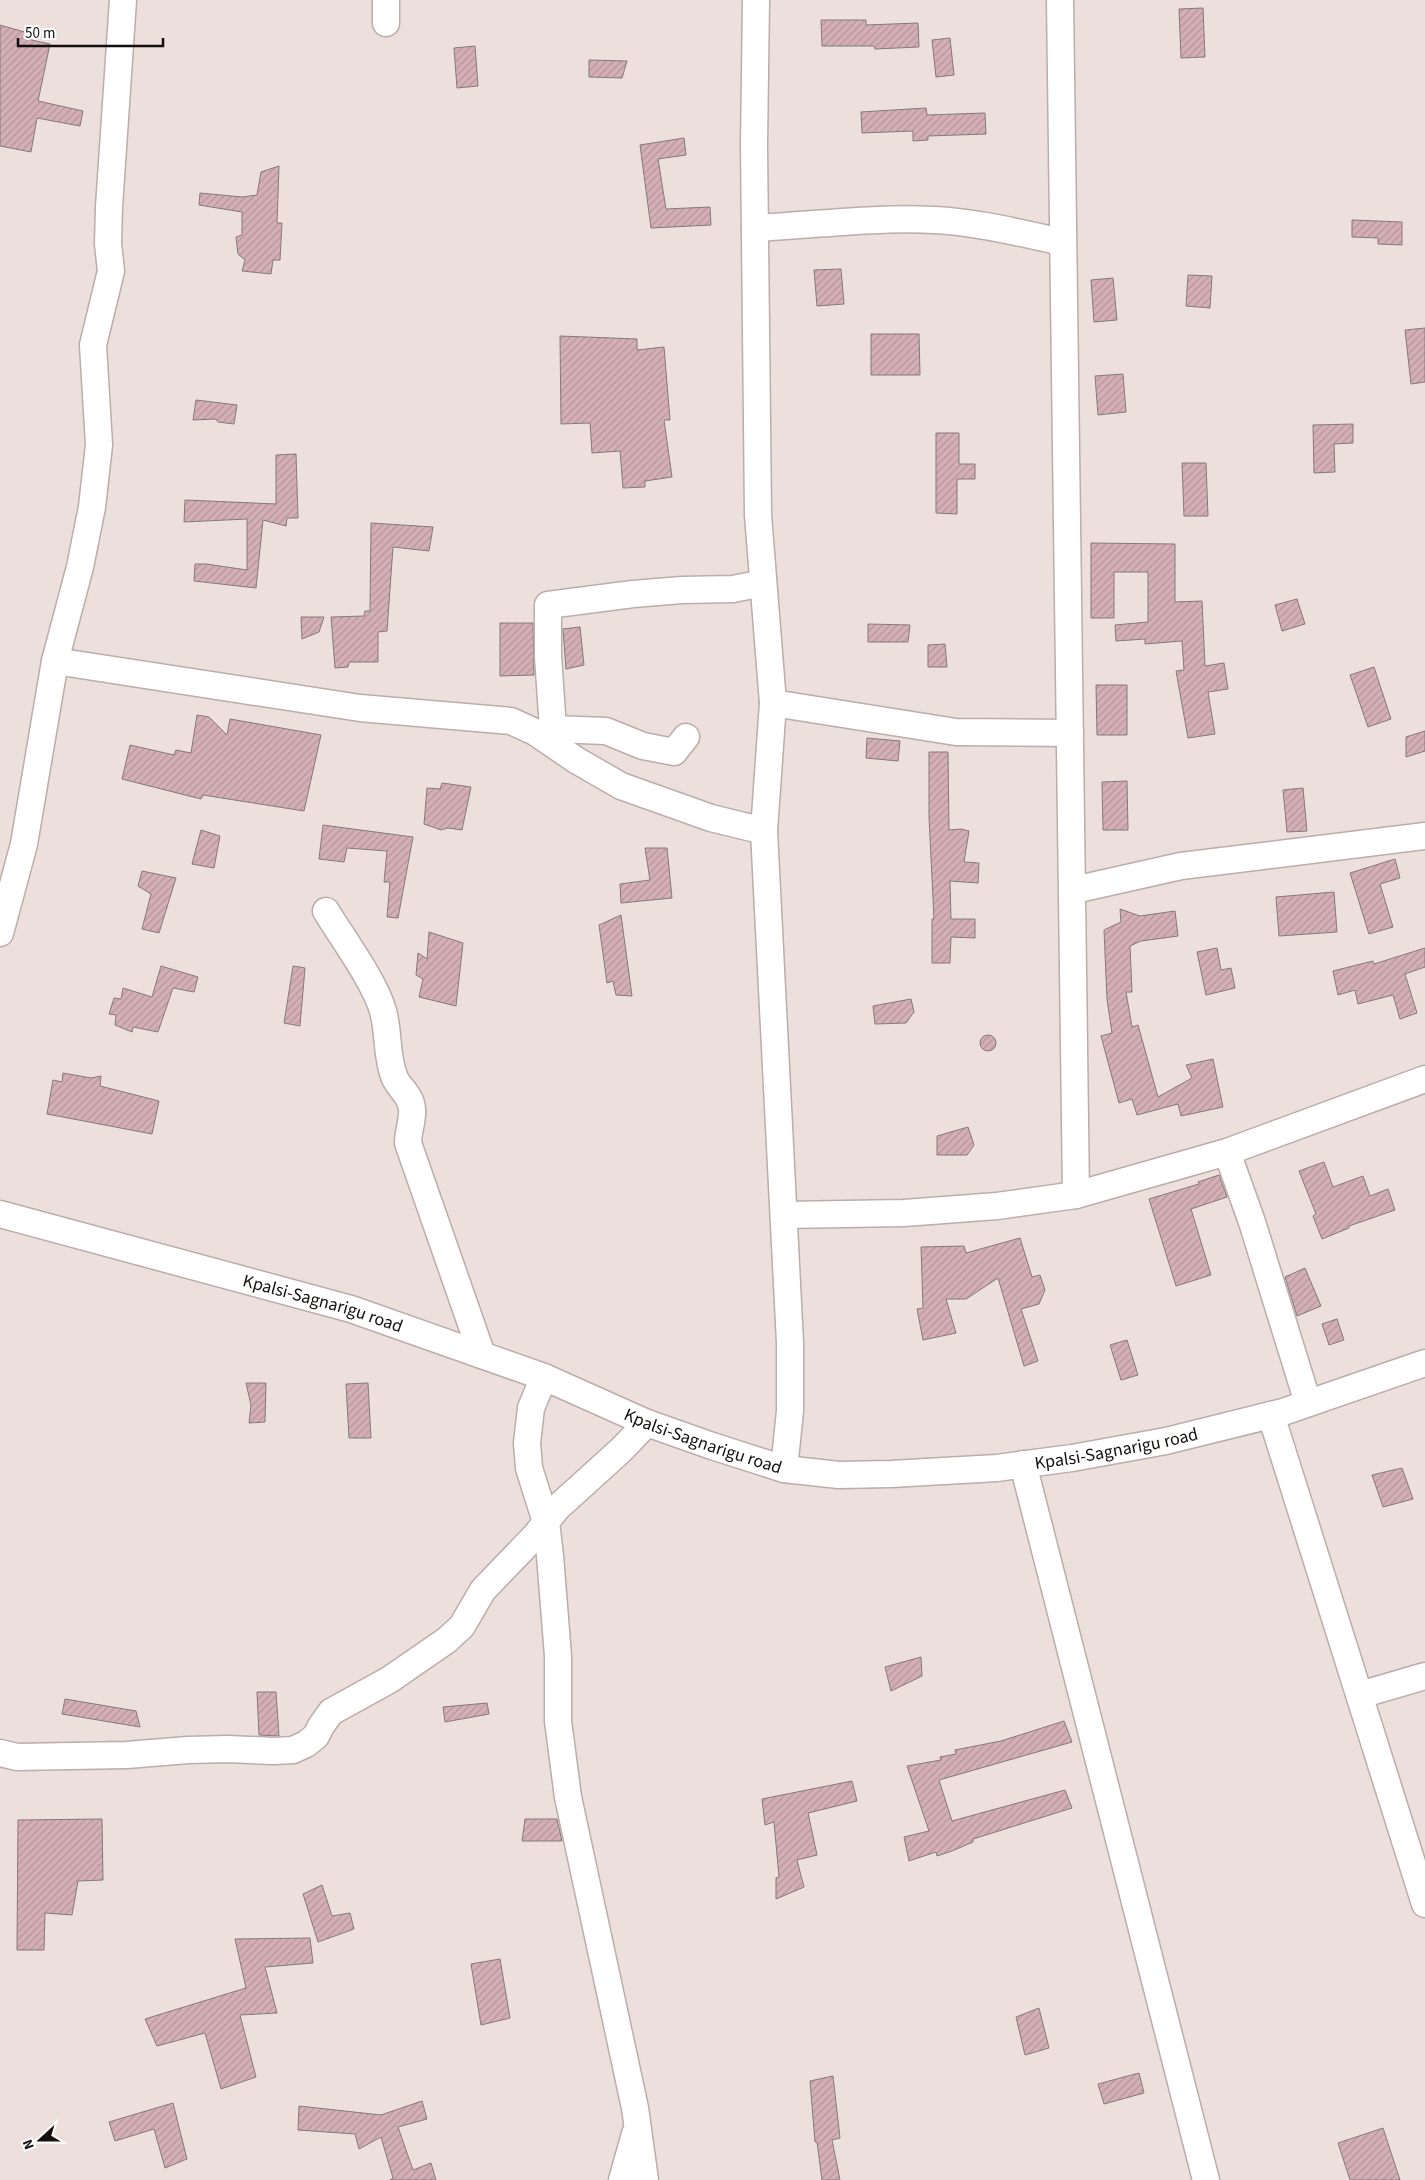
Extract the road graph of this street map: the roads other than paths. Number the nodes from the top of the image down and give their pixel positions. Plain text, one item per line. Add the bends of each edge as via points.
1 (123, 0) edge
2 (756, 0) edge
3 (1060, 0) edge
4 (755, 228) junction
5 (1062, 242) junction
6 (763, 583) junction
7 (55, 660) junction
8 (773, 703) junction
9 (1070, 733) junction
10 (686, 737) dead end
11 (764, 831) junction
12 (1425, 836) edge
13 (1074, 890) junction
14 (326, 911) dead end
15 (0, 933) edge
16 (1425, 1079) edge
17 (1227, 1152) junction
18 (1076, 1195) junction
19 (0, 1214) edge
20 (784, 1215) junction
21 (482, 1355) junction
22 (1425, 1363) edge
23 (544, 1377) junction
24 (1308, 1403) junction
25 (1271, 1415) junction
26 (646, 1423) junction
27 (1023, 1464) junction
28 (784, 1469) junction
29 (546, 1522) junction
30 (1425, 1676) edge
31 (1360, 1695) junction
32 (0, 1754) edge
33 (1425, 1904) edge
34 (638, 2124) junction
35 (622, 2180) edge
36 (645, 2180) edge
37 (1206, 2180) edge

1 - 7 street via 109,208 111,271 93,345 99,445 87,533
2 - 4 street
3 - 5 street
4 - 5 street via 934,220 1004,229
4 - 6 street via 758,515
5 - 9 street
6 - 8 street
6 - 10 street via 733,589 653,593 548,605 553,730 606,731 642,746 674,752
7 - 11 street via 360,708 511,721 535,732 621,786 711,818
7 - 15 street via 24,844
8 - 9 street via 956,732
8 - 11 street
9 - 13 street
11 - 20 street
12 - 13 street via 1182,866
13 - 18 street
14 - 21 street via 375,990 383,1010 393,1075 407,1094 412,1108 408,1143
16 - 17 street
17 - 18 street
17 - 24 street
18 - 20 street via 997,1206 904,1213
19 - 21 street, Kpalsi-Sagnarigu road via 351,1309
20 - 28 street via 790,1402
21 - 23 street, Kpalsi-Sagnarigu road
22 - 24 street, Kpalsi-Sagnarigu road
23 - 26 street, Kpalsi-Sagnarigu road
23 - 29 street via 531,1408 527,1443 532,1478
24 - 25 street, Kpalsi-Sagnarigu road
25 - 27 street, Kpalsi-Sagnarigu road via 1166,1441
25 - 31 street
26 - 28 street, Kpalsi-Sagnarigu road
26 - 29 street via 621,1450 563,1501
27 - 28 street, Kpalsi-Sagnarigu road via 891,1474
27 - 37 street
29 - 32 street via 483,1590 462,1626 447,1640 389,1680 331,1712 316,1736 300,1748 274,1751 188,1750 127,1755 17,1757
29 - 34 street via 558,1656 558,1721 568,1798
30 - 31 street
31 - 33 street
34 - 35 street
34 - 36 street

